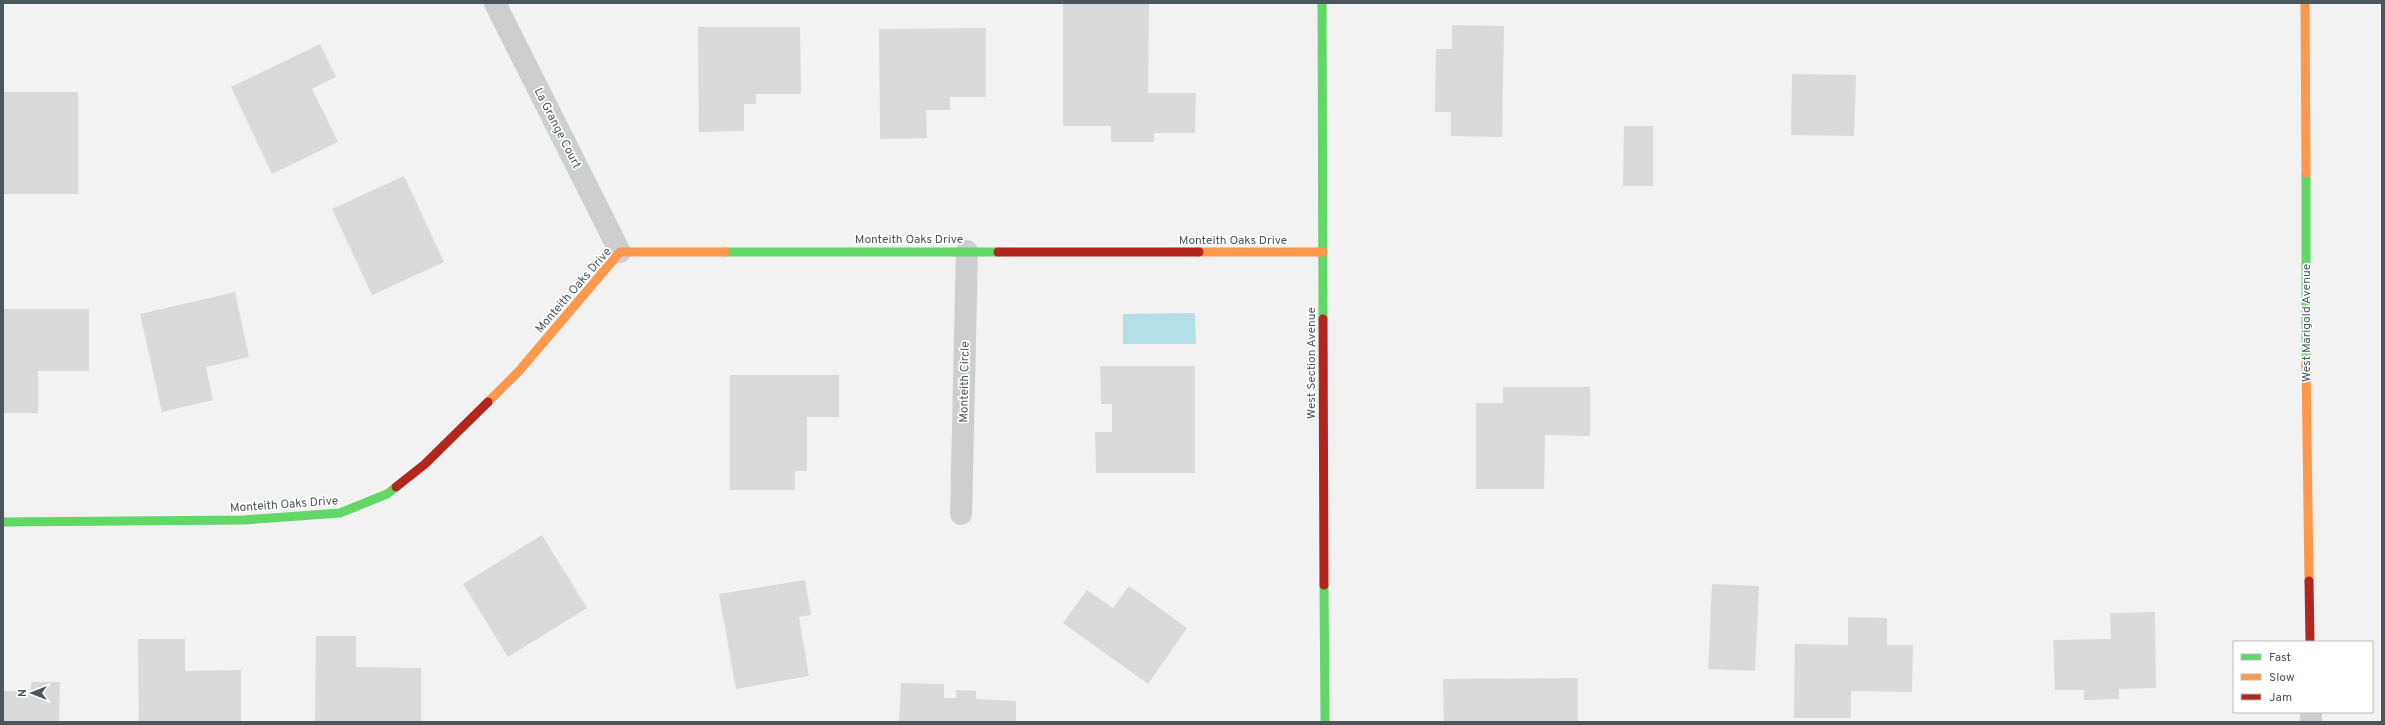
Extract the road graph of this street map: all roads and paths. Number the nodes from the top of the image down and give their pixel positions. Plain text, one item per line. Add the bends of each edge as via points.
1 (495, 3) edge
2 (1322, 3) edge
3 (2305, 3) edge
4 (967, 251) junction
5 (620, 252) junction
6 (1323, 252) junction
7 (961, 514) dead end
8 (3, 522) edge
9 (2310, 641) edge
10 (1325, 722) edge

1 - 5 street, La Grange Court
2 - 6 street, West Section Avenue
3 - 9 street, West Marigold Avenue
4 - 5 street, Monteith Oaks Drive
4 - 6 street, Monteith Oaks Drive
4 - 7 street, Monteith Circle
5 - 8 street, Monteith Oaks Drive via 518,371 425,464 387,494 332,514 229,520
6 - 10 street, West Section Avenue

